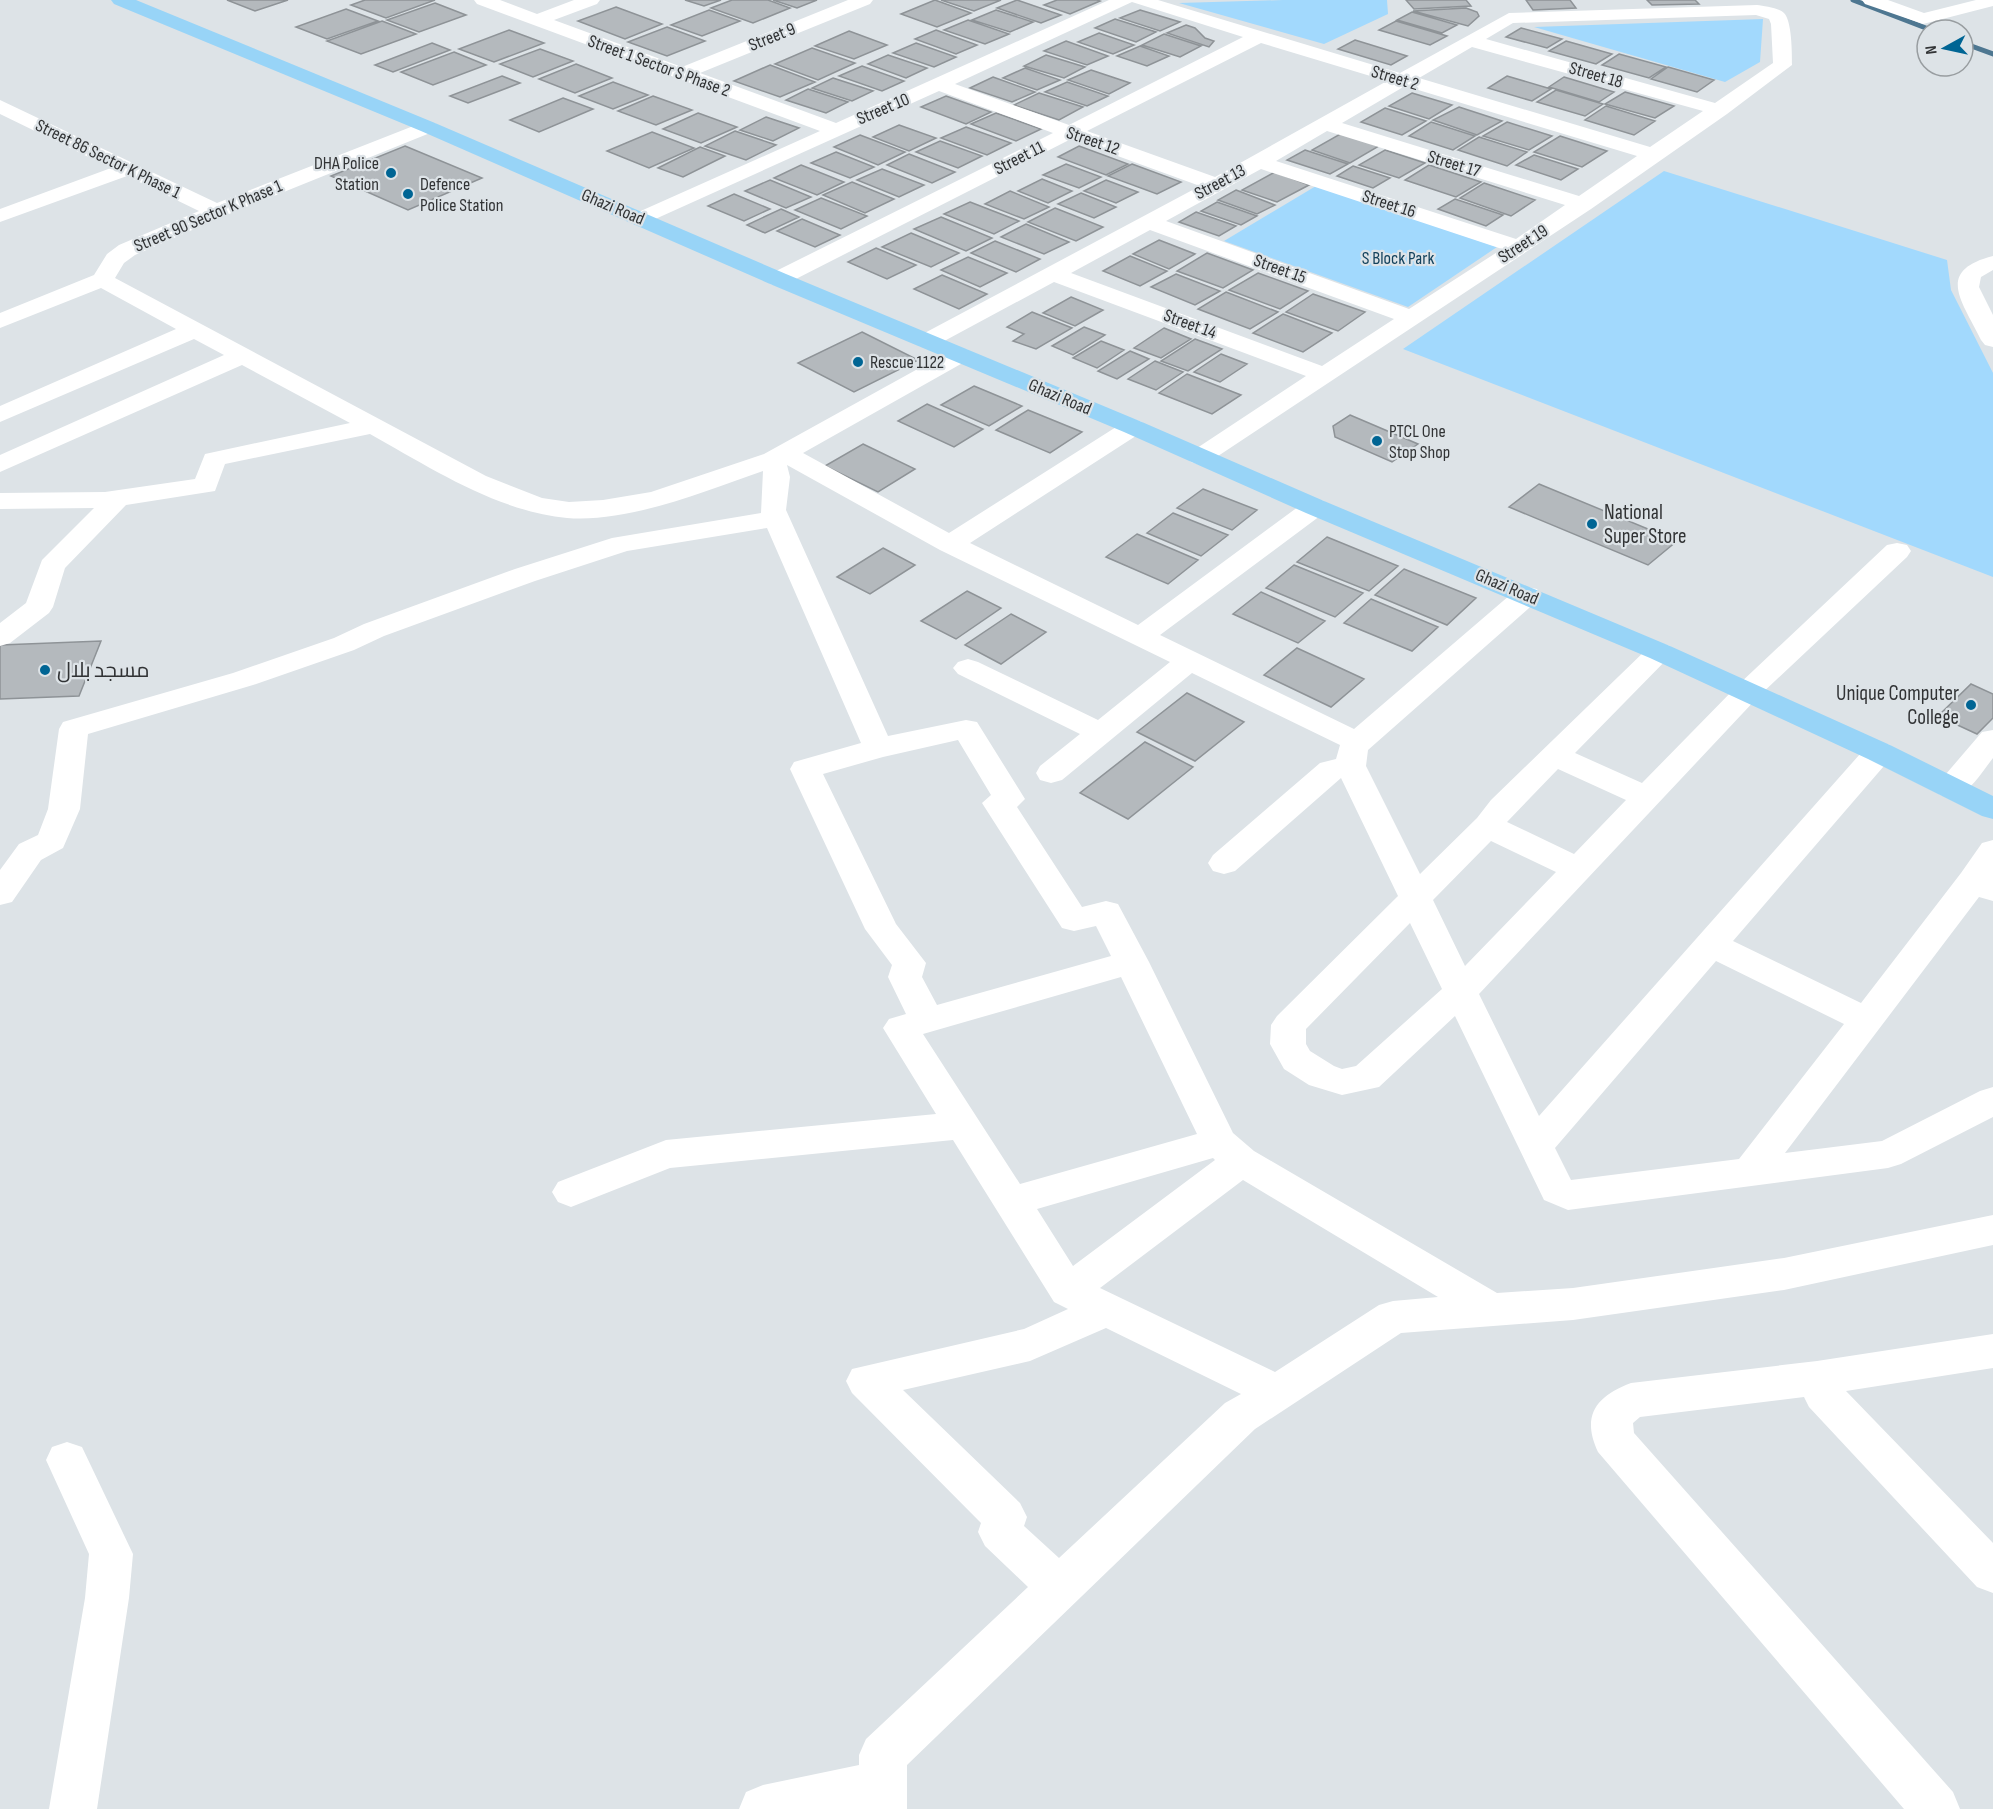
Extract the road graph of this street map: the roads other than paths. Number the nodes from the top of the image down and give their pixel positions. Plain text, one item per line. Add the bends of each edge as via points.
1 (120, 0) edge
2 (483, 0) edge
3 (591, 0) edge
4 (864, 0) edge
5 (1125, 0) edge
6 (1871, 0) edge
7 (1993, 1) edge
8 (1154, 2) edge
9 (1749, 5) edge
10 (1638, 7) edge
11 (536, 20) junction
12 (1260, 36) junction
13 (1472, 40) junction
14 (681, 74) junction
15 (1403, 81) junction
16 (939, 85) junction
17 (0, 106) edge
18 (1720, 110) junction
19 (24, 118) junction
20 (1325, 124) junction
21 (0, 127) edge
22 (428, 127) junction
23 (836, 130) junction
24 (1069, 133) junction
25 (1651, 154) junction
26 (1258, 162) junction
27 (127, 169) junction
28 (1215, 184) junction
29 (1583, 204) junction
30 (216, 211) junction
31 (0, 216) edge
32 (642, 219) junction
33 (1149, 222) junction
34 (1519, 247) junction
35 (1993, 263) edge
36 (1054, 274) junction
37 (778, 279) junction
38 (102, 280) junction
39 (1410, 317) junction
40 (0, 321) edge
41 (195, 330) junction
42 (1993, 340) edge
43 (927, 341) junction
44 (960, 355) junction
45 (243, 356) junction
46 (1325, 375) junction
47 (0, 415) edge
48 (373, 426) junction
49 (1133, 427) junction
50 (779, 456) junction
51 (1200, 457) junction
52 (0, 464) edge
53 (118, 498) junction
54 (0, 501) edge
55 (1315, 507) junction
56 (777, 518) junction
57 (950, 544) junction
58 (1897, 551) dead end
59 (1527, 595) junction
60 (1142, 636) junction
61 (0, 637) edge
62 (1660, 652) junction
63 (1191, 660) junction
64 (968, 668) dead end
65 (1748, 691) junction
66 (1101, 733) junction
67 (1993, 739) edge
68 (878, 748) junction
69 (1879, 752) junction
70 (1354, 754) junction
71 (1555, 756) junction
72 (1051, 773) dead end
73 (1951, 788) junction
74 (1645, 797) junction
75 (1993, 809) edge
76 (1488, 825) junction
77 (1993, 851) edge
78 (1224, 863) dead end
79 (1577, 868) junction
80 (1983, 886) edge
81 (0, 894) edge
82 (1417, 897) junction
83 (1711, 944) junction
84 (1132, 962) junction
85 (1462, 990) junction
86 (927, 1020) junction
87 (1865, 1020) junction
88 (1993, 1101) edge
89 (962, 1125) junction
90 (1536, 1145) junction
91 (1230, 1151) junction
92 (1750, 1172) junction
93 (572, 1192) dead end
94 (1011, 1202) junction
95 (1993, 1230) edge
96 (1087, 1301) junction
97 (1492, 1310) junction
98 (1993, 1350) edge
99 (1817, 1378) junction
100 (1277, 1392) junction
101 (68, 1460) dead end
102 (1993, 1573) edge
103 (1060, 1588) junction
104 (883, 1796) edge
105 (73, 1809) edge
106 (763, 1809) edge
107 (1936, 1809) edge

1 - 22 main road, Ghazi Road
2 - 11 street, Street 1 Sector S Phase 2
3 - 11 street
4 - 14 street, Street 9
5 - 16 street, Street 10
6 - 7 street via 1923,20
8 - 12 street, Street 2
9 - 10 street
9 - 18 street, Street 19 via 1777,16 1783,65
10 - 13 street, Street 13 via 1504,12
11 - 14 street, Street 1 Sector S Phase 2
12 - 15 street, Street 2
12 - 24 street, Street 11
13 - 15 street, Street 13
13 - 18 street, Street 18
14 - 23 street, Street 1 Sector S Phase 2
15 - 20 street, Street 13
15 - 25 street, Street 2
16 - 23 street, Street 10
16 - 24 street, Street 12
17 - 19 street, Street 86 Sector K Phase 1
18 - 25 street, Street 19
19 - 21 street
19 - 27 street, Street 86 Sector K Phase 1
20 - 26 street, Street 13
20 - 29 street, Street 17
22 - 30 street, Street 90 Sector K Phase 1
22 - 32 main road, Ghazi Road
23 - 32 street, Street 10
24 - 28 street, Street 12
24 - 37 street, Street 11
25 - 29 street, Street 19
26 - 28 street, Street 13
26 - 34 street, Street 16
27 - 30 street, Street 86 Sector K Phase 1
27 - 31 street
28 - 33 street, Street 13
29 - 34 street, Street 19
30 - 38 street, Street 90 Sector K Phase 1 via 127,250 115,259
32 - 37 main road, Ghazi Road
33 - 36 street, Street 13
33 - 39 street, Street 15
34 - 39 street, Street 19
35 - 42 street via 1972,271 1968,287
36 - 43 street, Street 13
36 - 46 street, Street 14
37 - 43 main road, Ghazi Road
38 - 40 street
38 - 41 street
39 - 46 street, Street 19
41 - 45 street
41 - 47 street
43 - 44 main road, Ghazi Road
44 - 49 main road, Ghazi Road
44 - 50 street
45 - 48 street
45 - 52 street
46 - 51 street, Street 19
48 - 50 street via 477,482 537,505 569,510 656,499
48 - 53 street via 214,459 206,485
49 - 51 main road, Ghazi Road
49 - 57 street
50 - 56 street via 773,510
50 - 57 street
51 - 55 main road, Ghazi Road
53 - 54 street
53 - 61 street via 52,566 39,608
55 - 59 main road, Ghazi Road
55 - 60 street
56 - 68 street
56 - 81 street via 622,544 525,575 243,679 74,729 64,808 51,841 30,852
57 - 60 street
58 - 65 street
59 - 62 main road, Ghazi Road
59 - 70 street
60 - 63 street
62 - 65 main road, Ghazi Road
62 - 71 street
63 - 66 street
63 - 70 street
64 - 66 street
65 - 69 main road, Ghazi Road
65 - 74 street
66 - 72 street
67 - 73 street
68 - 84 street via 966,729 1009,799 998,803 1074,920 1106,912
68 - 86 street via 805,769 882,929 909,963 905,977
69 - 73 main road, Ghazi Road
69 - 83 street
70 - 78 street
70 - 82 street
71 - 74 street
71 - 76 street
73 - 75 main road, Ghazi Road
74 - 79 street
76 - 79 street
76 - 82 street
77 - 80 street
79 - 85 street
80 - 87 street
82 - 85 street
82 - 85 street via 1288,1025 1288,1044 1297,1060 1322,1076 1342,1082 1366,1078
83 - 87 street
83 - 90 street
84 - 86 street
84 - 91 street
85 - 90 street
86 - 89 street via 901,1028
87 - 92 street
88 - 92 street via 1888,1154
89 - 93 street via 666,1154
89 - 94 street
90 - 92 street via 1557,1190 1568,1195
91 - 94 street
91 - 96 street
91 - 97 street
94 - 96 street
95 - 97 street via 1784,1274 1573,1304
96 - 100 street
96 - 103 street via 1030,1344 866,1381 1005,1517 1000,1532
97 - 100 street via 1393,1317
98 - 99 street
99 - 102 street via 1824,1395
99 - 107 street via 1631,1401 1612,1415 1613,1439
100 - 103 street via 1240,1416
101 - 105 street via 111,1554
103 - 104 street via 883,1755
104 - 106 street

